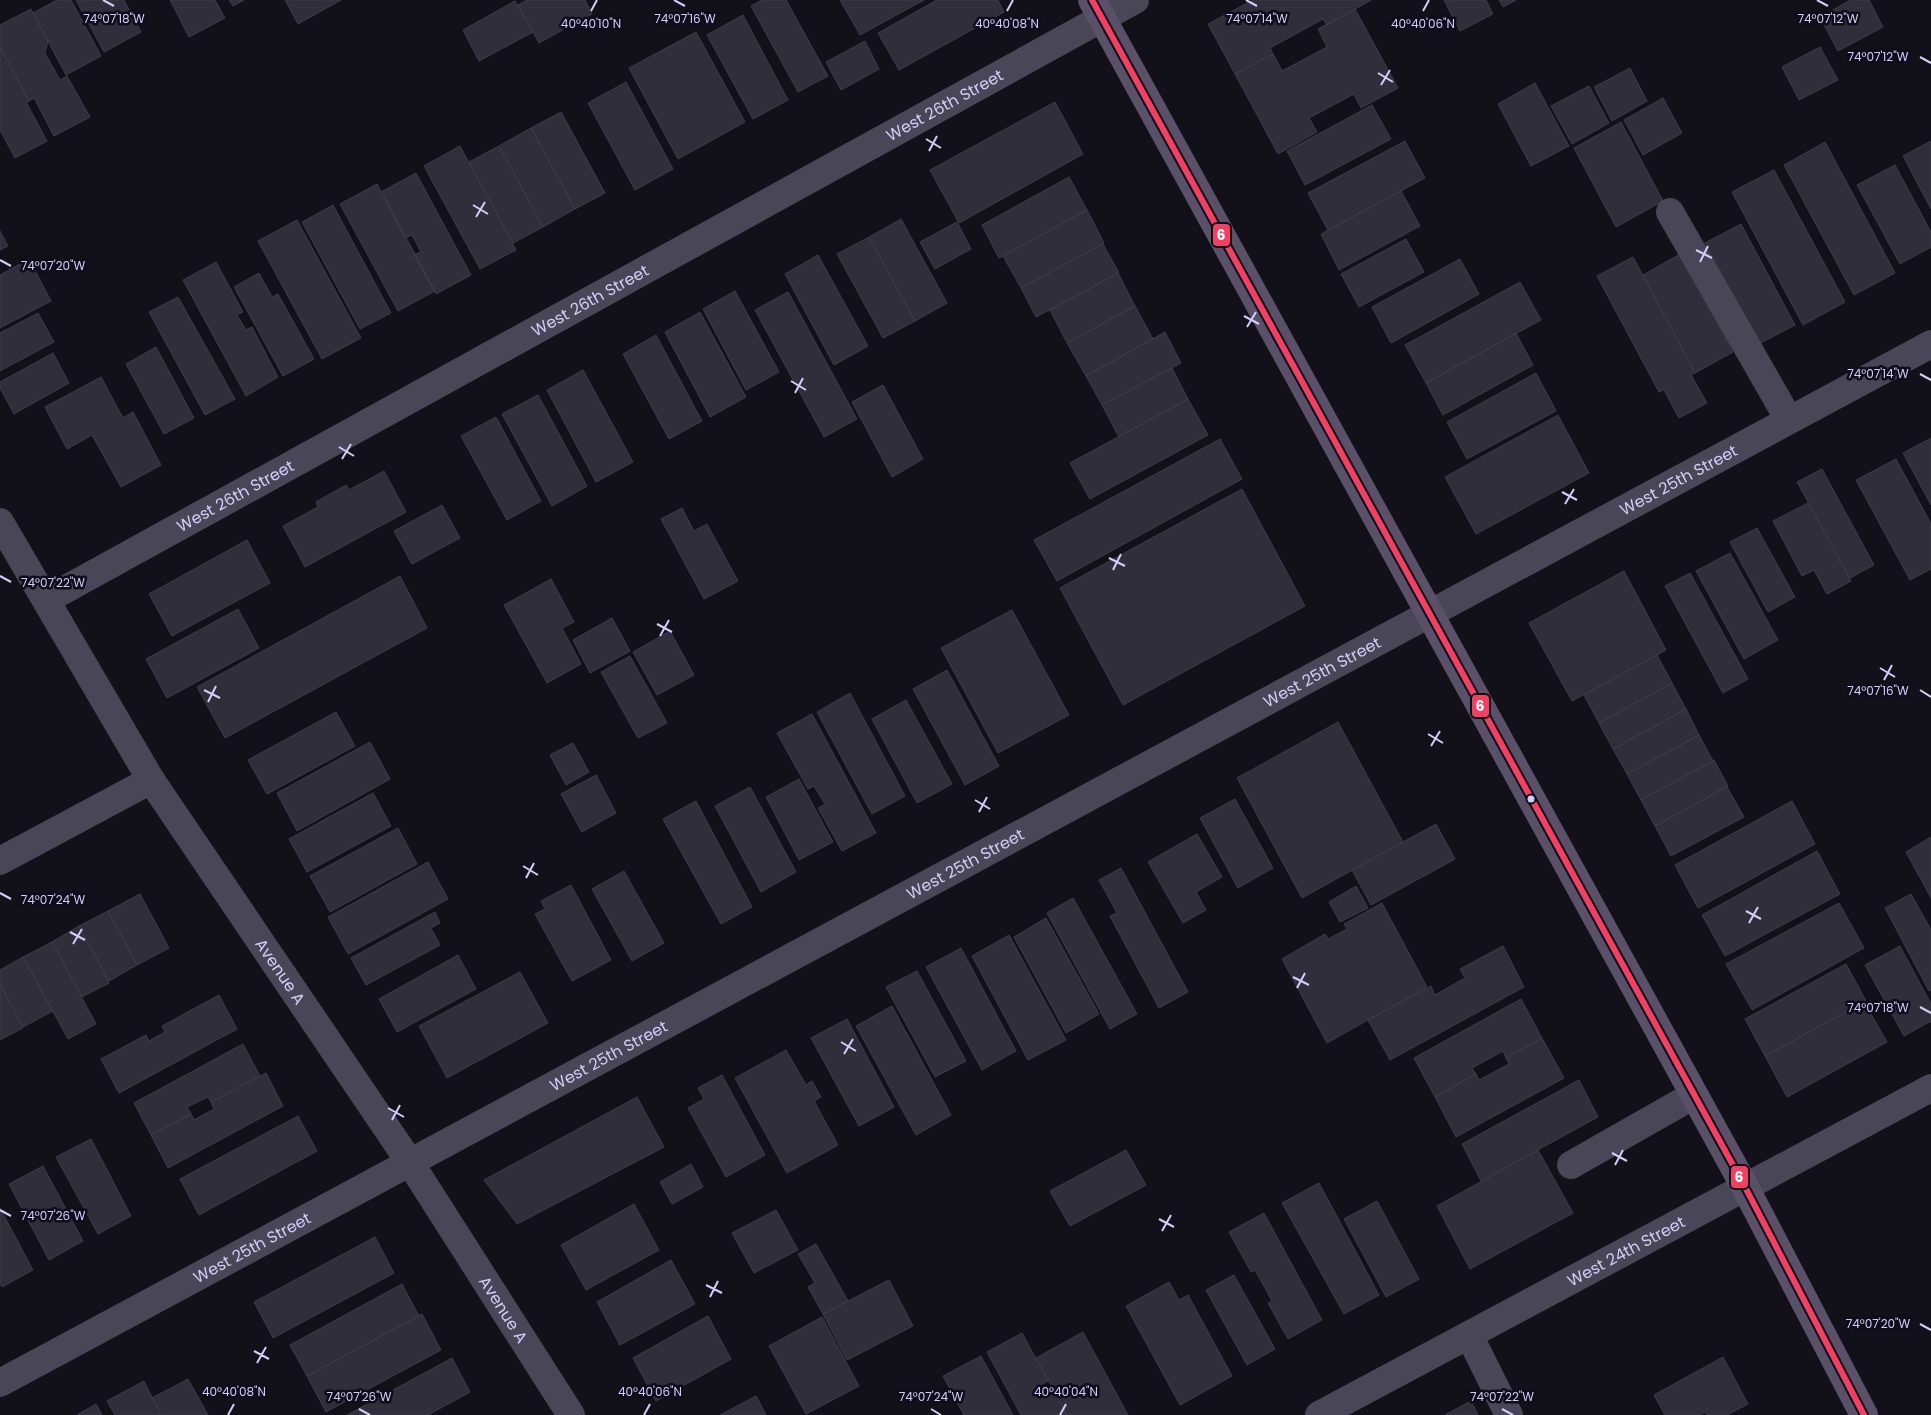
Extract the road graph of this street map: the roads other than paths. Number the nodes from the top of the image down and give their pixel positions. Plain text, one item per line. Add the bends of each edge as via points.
1 (1136, 0) edge
2 (1096, 9) edge
3 (1670, 212) dead end
4 (1931, 344) edge
5 (1789, 420) junction
6 (0, 522) edge
7 (46, 600) junction
8 (1429, 614) junction
9 (151, 780) junction
10 (0, 860) edge
11 (1931, 1088) edge
12 (1694, 1095) junction
13 (409, 1161) junction
14 (1571, 1165) dead end
15 (1745, 1187) junction
16 (1469, 1335) junction
17 (0, 1383) edge
18 (572, 1415) edge
19 (1319, 1415) edge
20 (1509, 1415) edge
21 (1864, 1415) edge

1 - 2 street, West 26th Street
2 - 7 street, West 26th Street
2 - 8 main road
3 - 5 street
4 - 5 street, West 25th Street
5 - 8 street, West 25th Street
6 - 7 street, Avenue A
7 - 9 street, Avenue A
8 - 12 main road
8 - 13 street, West 25th Street
9 - 10 street
9 - 13 street, Avenue A
11 - 15 street, West 24th Street
12 - 14 street
12 - 15 main road
13 - 17 street, West 25th Street
13 - 18 street, Avenue A
15 - 16 street, West 24th Street
15 - 21 main road
16 - 19 street, West 24th Street
16 - 20 street

